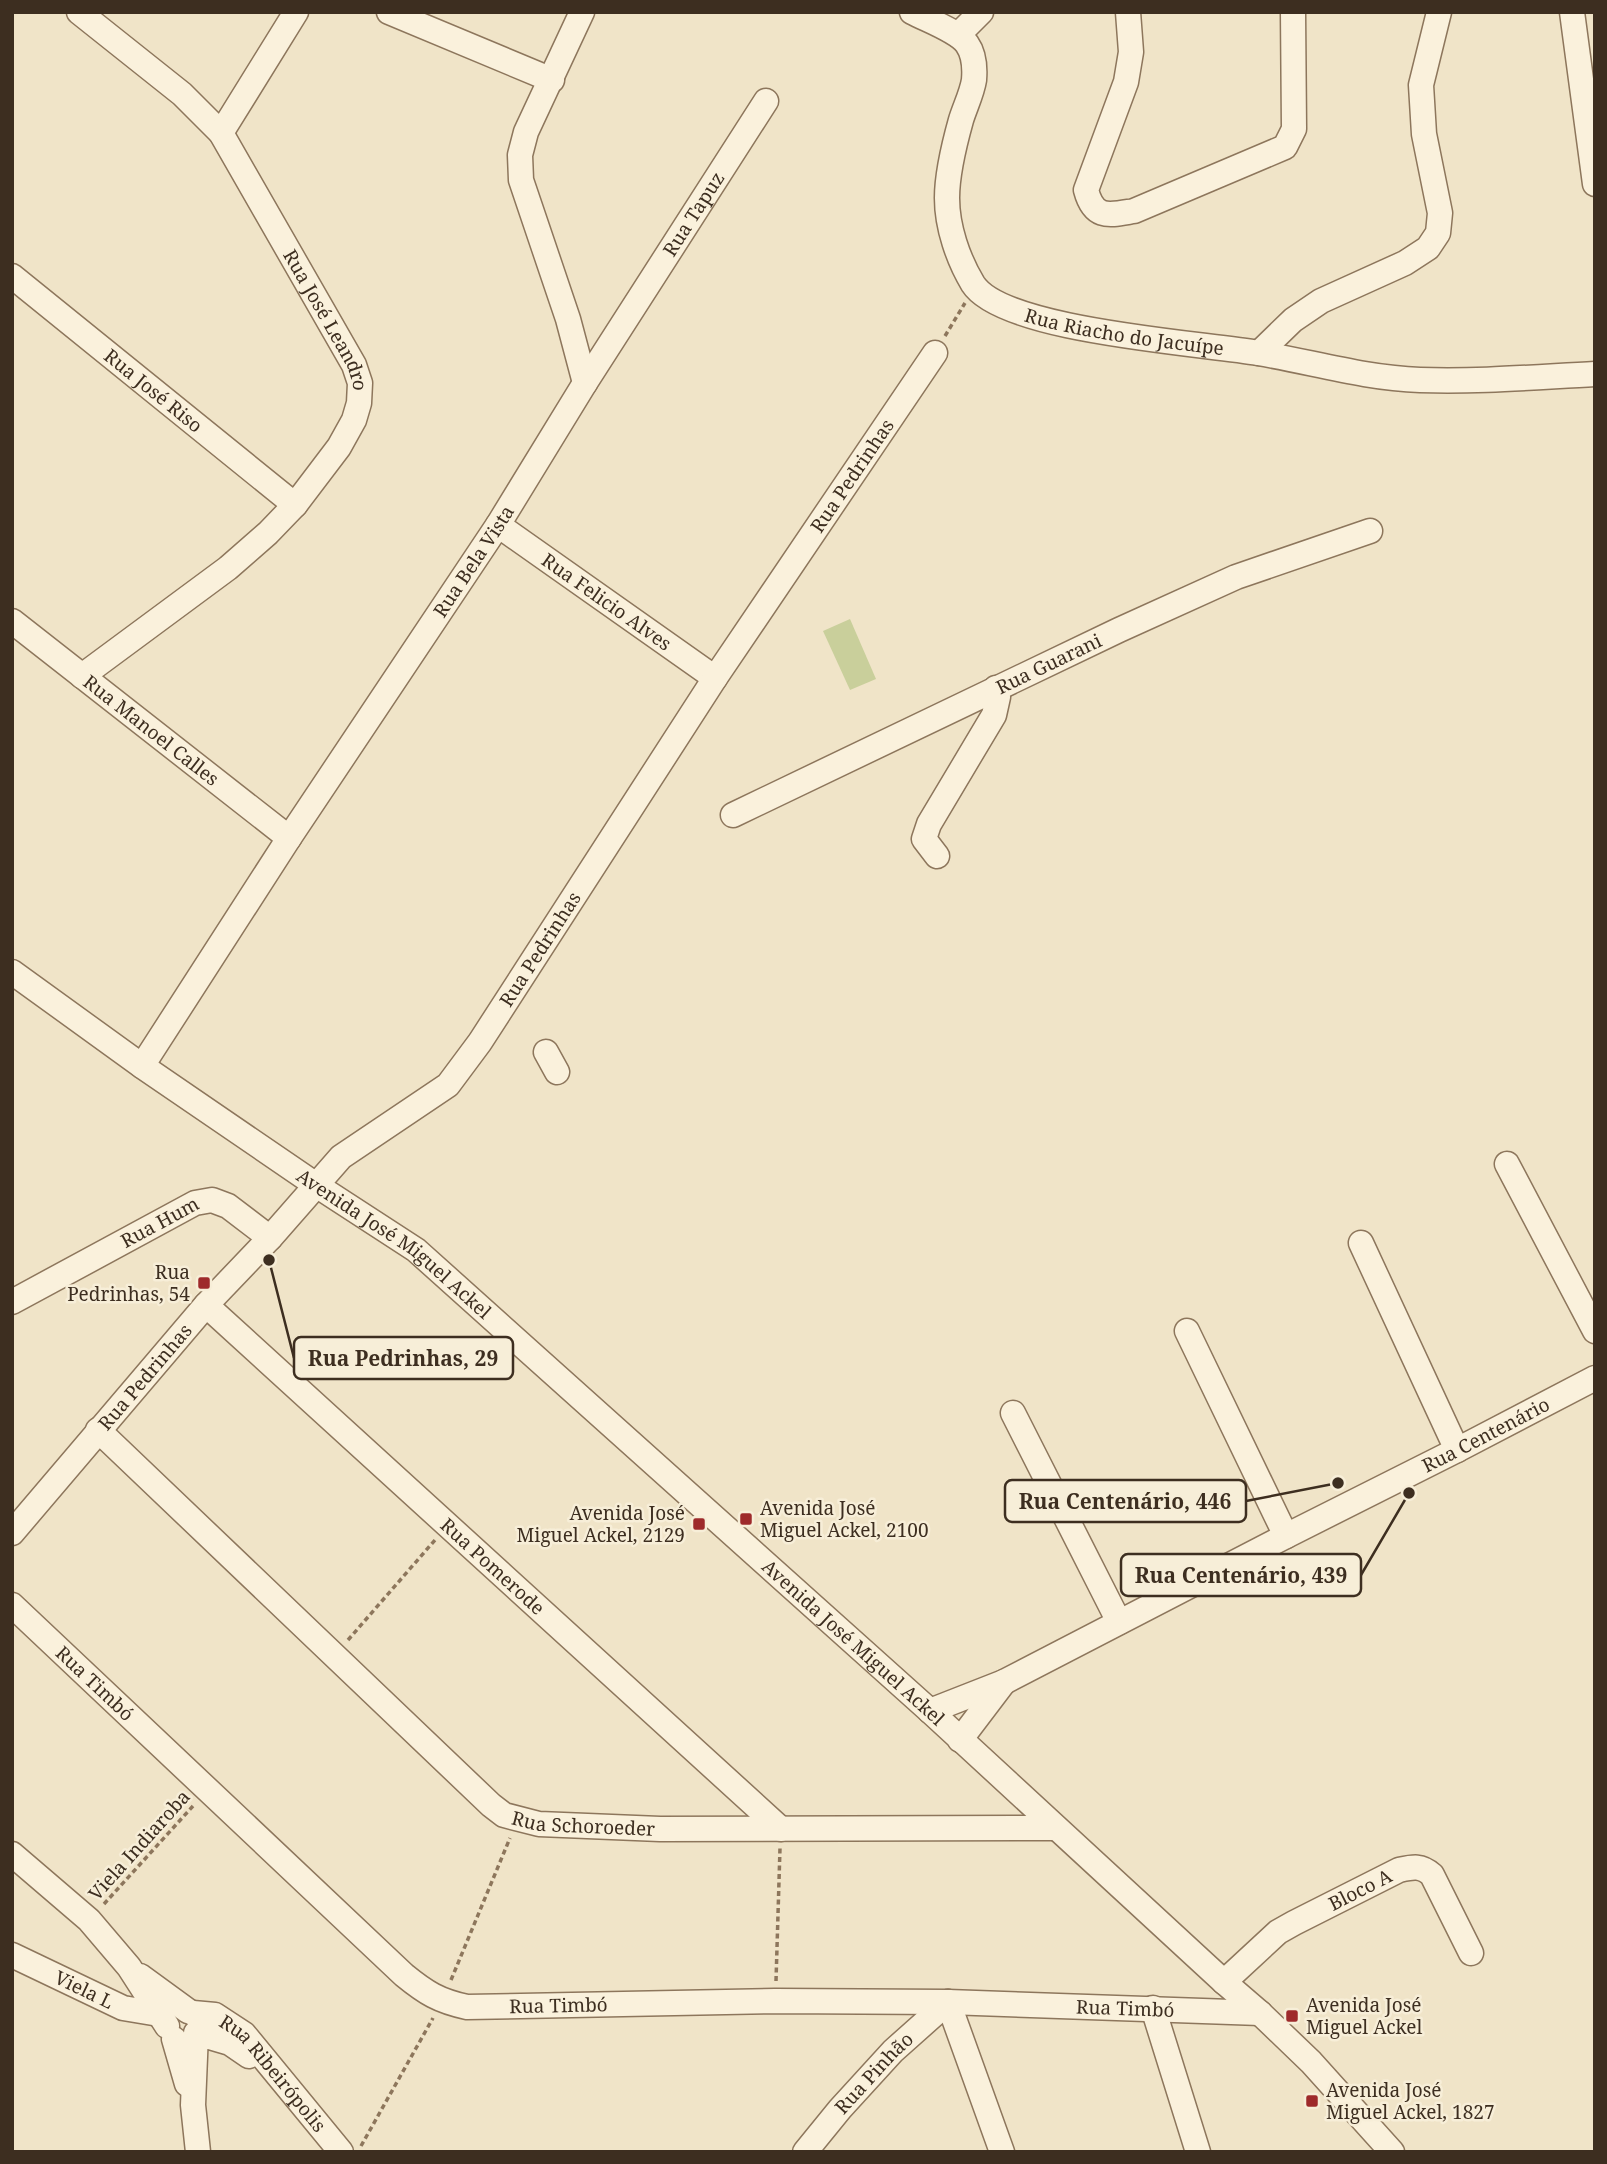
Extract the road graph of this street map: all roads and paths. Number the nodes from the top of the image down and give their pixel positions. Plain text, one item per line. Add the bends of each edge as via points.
1 (79, 12) edge
2 (296, 12) edge
3 (389, 12) edge
4 (582, 12) edge
5 (912, 12) edge
6 (981, 12) edge
7 (1129, 12) edge
8 (1293, 12) edge
9 (1439, 12) edge
10 (1572, 12) edge
11 (958, 35) junction
12 (552, 80) junction
13 (766, 101) dead end
14 (221, 134) junction
15 (1595, 184) edge
16 (12, 276) edge
17 (975, 286) junction
18 (568, 319) junction
19 (621, 327) junction
20 (935, 353) joint
21 (1259, 353) junction
22 (1595, 374) edge
23 (585, 383) junction
24 (295, 505) junction
25 (498, 524) junction
26 (1370, 531) dead end
27 (12, 621) edge
28 (82, 676) junction
29 (715, 678) junction
30 (996, 688) junction
31 (733, 815) dead end
32 (289, 838) junction
33 (936, 856) dead end
34 (12, 972) edge
35 (142, 1066) junction
36 (1507, 1164) dead end
37 (316, 1185) junction
38 (270, 1238) junction
39 (1361, 1243) dead end
40 (12, 1302) edge
41 (206, 1306) junction
42 (1187, 1331) dead end
43 (1595, 1331) edge
44 (1595, 1378) edge
45 (1013, 1413) dead end
46 (98, 1430) junction
47 (1457, 1450) junction
48 (447, 1525) junction
49 (12, 1534) edge
50 (1286, 1536) junction
51 (12, 1605) edge
52 (1119, 1622) junction
53 (335, 1656) junction
54 (1004, 1682) junction
55 (930, 1711) junction
56 (960, 1740) junction
57 (209, 1788) junction
58 (1056, 1828) junction
59 (781, 1829) junction
60 (12, 1854) edge
61 (89, 1920) junction
62 (1471, 1952) dead end
63 (12, 1955) edge
64 (1224, 1982) junction
65 (775, 2001) junction
66 (948, 2002) junction
67 (1153, 2008) junction
68 (1260, 2013) junction
69 (180, 2023) junction
70 (198, 2152) edge
71 (341, 2152) edge
72 (806, 2152) edge
73 (1002, 2152) edge
74 (1198, 2152) edge
75 (1392, 2152) edge

1 - 14 street, Rua José Leandro via 182,94
2 - 14 street
3 - 12 street
4 - 12 street
5 - 11 street
6 - 11 street
7 - 8 street via 1131,52 1126,82 1086,190 1092,206 1107,215 1134,211 1285,147 1294,129
9 - 21 street via 1421,85 1424,134 1440,213 1438,233 1428,248 1405,263 1321,301
10 - 15 street
11 - 17 street via 972,55 974,81 950,167 947,198 958,252
12 - 18 street via 526,132 520,155 521,180
13 - 19 street, Rua Tapuz
14 - 24 street, Rua José Leandro via 354,365 360,383 354,420
16 - 24 street, Rua José Riso
17 - 20 path
17 - 21 street, Rua Riacho do Jacuípe via 1028,316 1067,326
18 - 19 street via 595,339
18 - 23 street
19 - 23 street, Rua Tapuz
20 - 29 street, Rua Pedrinhas
21 - 22 street, Rua Riacho do Jacuípe via 1368,376 1419,380
23 - 25 street, Rua Bela Vista
24 - 28 street, Rua José Leandro via 228,568
25 - 29 street, Rua Felicio Alves
25 - 32 street, Rua Bela Vista
26 - 30 street, Rua Guarani via 1236,577
27 - 28 street, Rua Manoel Calles
28 - 32 street, Rua Manoel Calles
29 - 37 street, Rua Pedrinhas via 480,1042 447,1085 352,1148
30 - 31 street, Rua Guarani
30 - 33 street via 994,715 929,824 924,839
32 - 35 street, Rua Bela Vista
34 - 35 street, Avenida José Miguel Ackel
35 - 37 street, Avenida José Miguel Ackel
36 - 43 street
37 - 38 street, Rua Pedrinhas
37 - 55 street, Avenida José Miguel Ackel via 416,1250
38 - 40 street, Rua Hum via 228,1206 212,1199 195,1203
38 - 41 street, Rua Pedrinhas
39 - 47 street
41 - 46 street, Rua Pedrinhas
41 - 48 street, Rua Pomerode
42 - 50 street
44 - 47 street, Rua Centenário
45 - 52 street
46 - 49 street, Rua Pedrinhas
46 - 53 street, Rua Schoroeder
47 - 50 street, Rua Centenário
48 - 53 path
48 - 59 street, Rua Pomerode
50 - 52 street, Rua Centenário
51 - 57 street, Rua Timbó
52 - 54 street, Rua Centenário
53 - 59 street, Rua Schoroeder via 504,1815 539,1824
54 - 55 street, Rua Centenário
54 - 56 street, Rua Centenário
55 - 56 street, Avenida José Miguel Ackel
56 - 58 street, Avenida José Miguel Ackel
57 - 61 path, Viela Indiaroba
57 - 65 street, Rua Timbó via 404,1975 443,2001 467,2007
58 - 59 street, Rua Schoroeder
58 - 64 street, Avenida José Miguel Ackel
59 - 65 path
60 - 61 street
61 - 69 street
62 - 64 street, Bloco A via 1432,1875 1413,1867 1279,1932
63 - 69 street, Viela L via 123,2008
64 - 68 street, Avenida José Miguel Ackel
65 - 66 street, Rua Timbó
66 - 67 street, Rua Timbó
66 - 72 street, Rua Pinhão via 893,2051
66 - 73 street
67 - 68 street, Rua Timbó
67 - 74 street
68 - 75 street, Avenida José Miguel Ackel
69 - 70 street
69 - 71 street, Rua Ribeirópolis via 230,2043 272,2067

